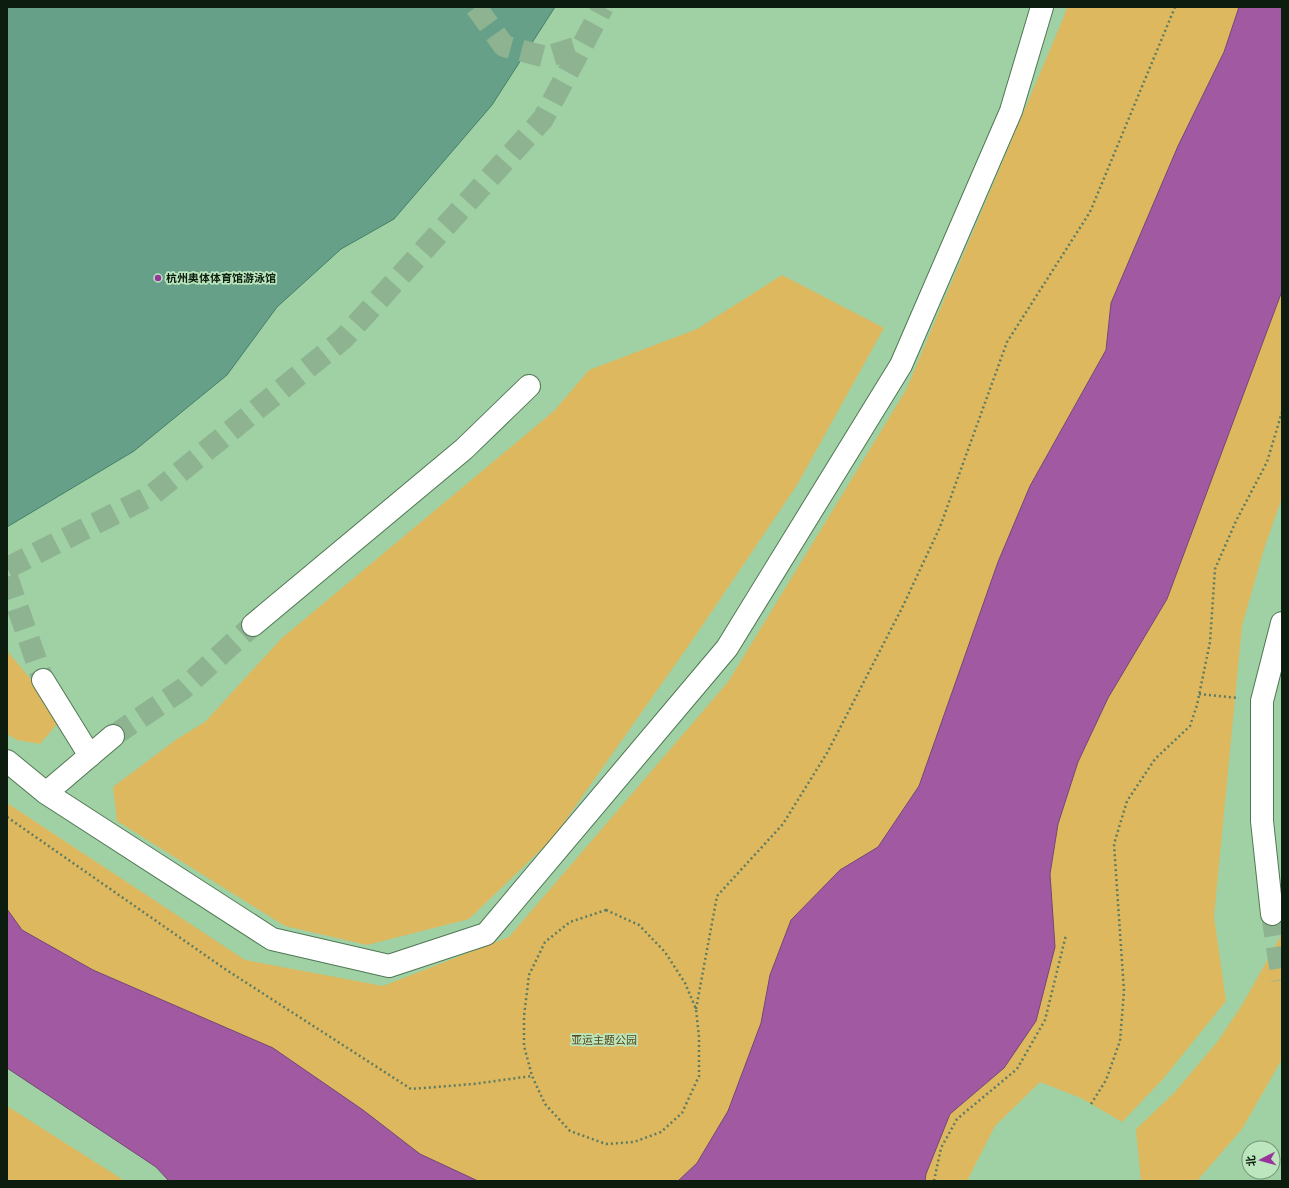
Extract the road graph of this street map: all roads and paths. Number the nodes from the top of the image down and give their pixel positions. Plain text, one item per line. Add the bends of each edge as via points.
1 (1042, 7) edge
2 (1175, 7) edge
3 (529, 386) dead end
4 (1282, 412) edge
5 (1282, 623) edge
6 (253, 625) tunnel mouth
7 (43, 680) tunnel mouth
8 (1200, 694) junction
9 (1262, 701) junction
10 (113, 736) tunnel mouth
11 (90, 756) junction
12 (7, 761) edge
13 (46, 793) junction
14 (7, 817) edge
15 (1272, 914) tunnel mouth
16 (1066, 935) dead end
17 (696, 1009) junction
18 (532, 1076) junction
19 (1091, 1104) dead end
20 (934, 1181) edge

1 - 13 street via 1011,111 901,365 726,648 486,934 389,966 272,939
2 - 17 path via 1090,212 1007,342 940,527 899,614 827,753 783,824 717,896
3 - 6 street via 464,449
4 - 8 path via 1267,462 1236,521 1215,569 1210,642
5 - 9 street
7 - 11 street
8 - 9 path
8 - 19 path via 1190,726 1155,759 1127,801 1114,844 1124,991 1120,1041 1106,1080
9 - 15 street via 1262,821
10 - 11 street
11 - 13 street
12 - 13 street
14 - 18 path via 225,969 411,1089
16 - 20 path via 1045,1020 1017,1069 958,1119 941,1148
17 - 18 path via 699,1076 682,1113 661,1132 634,1142 606,1144 570,1132 545,1104
17 - 18 path via 685,983 665,952 639,925 606,910 570,922 545,942 529,975 524,1016 524,1046

